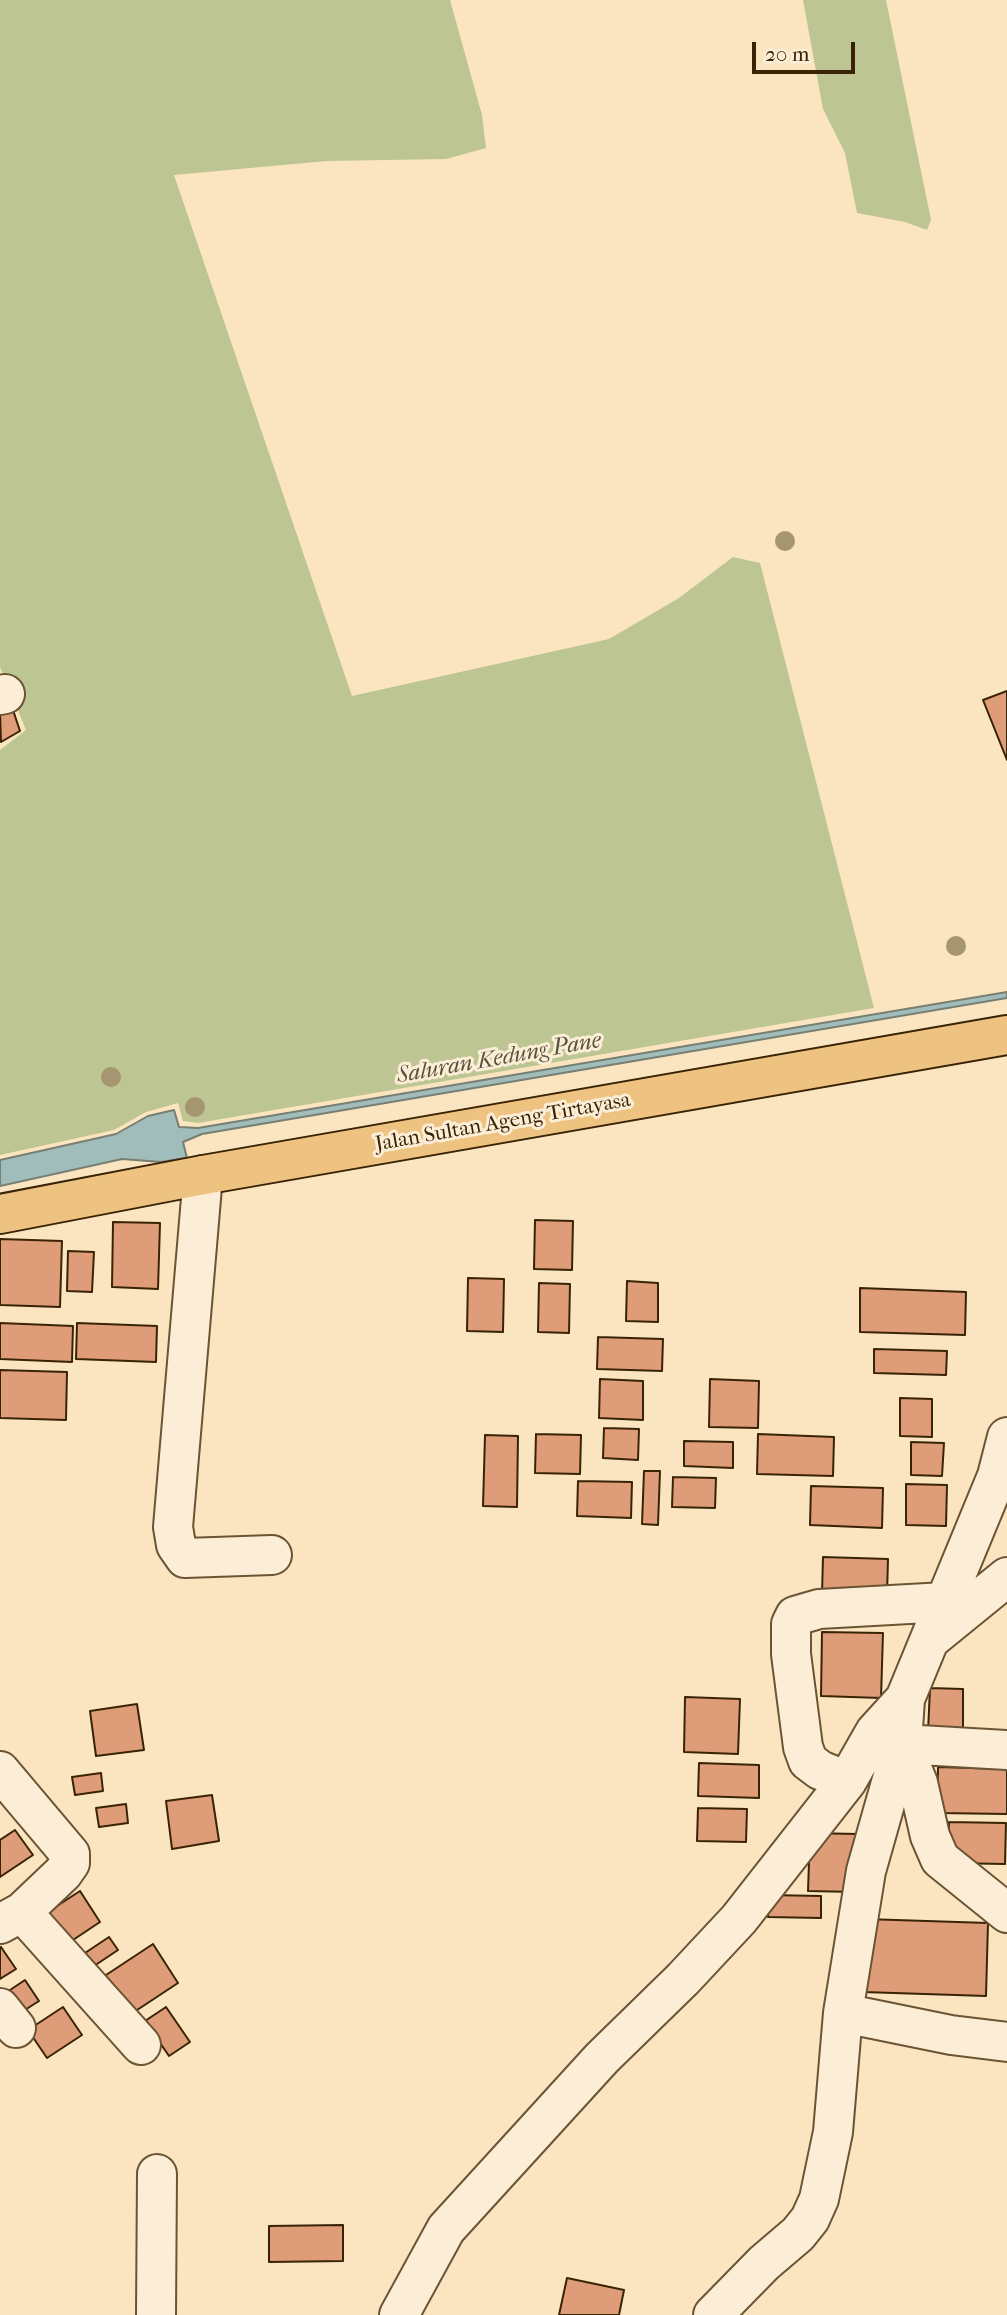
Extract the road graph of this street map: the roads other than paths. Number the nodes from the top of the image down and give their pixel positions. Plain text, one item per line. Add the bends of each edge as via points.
1 (1007, 1035) edge
2 (203, 1175) junction
3 (0, 1214) edge
4 (1007, 1437) edge
5 (272, 1555) dead end
6 (1007, 1577) edge
7 (946, 1602) junction
8 (930, 1639) junction
9 (905, 1699) junction
10 (902, 1744) junction
11 (1007, 1750) edge
12 (0, 1771) edge
13 (847, 1781) junction
14 (1007, 1913) edge
15 (11, 1918) edge
16 (843, 2012) junction
17 (1007, 2042) edge
18 (141, 2045) dead end
19 (157, 2174) dead end
20 (156, 2315) edge
21 (399, 2315) edge
22 (713, 2315) edge

1 - 2 main road, Jalan Sultan Ageng Tirtayasa
2 - 3 main road, Jalan Sultan Ageng Tirtayasa
2 - 5 street via 173,1527 176,1545 186,1558
4 - 7 street via 997,1476
6 - 8 street
7 - 8 street
7 - 13 street via 819,1609 795,1616 791,1654 803,1747 808,1761
8 - 9 street
9 - 10 street
9 - 13 street via 875,1732
10 - 11 street
10 - 14 street via 940,1859
10 - 16 street via 866,1871
12 - 15 street via 69,1854 70,1863
13 - 21 street via 739,1919 602,2058 446,2229
15 - 18 street
16 - 17 street
16 - 22 street via 832,2132 819,2199 810,2220
19 - 20 street

